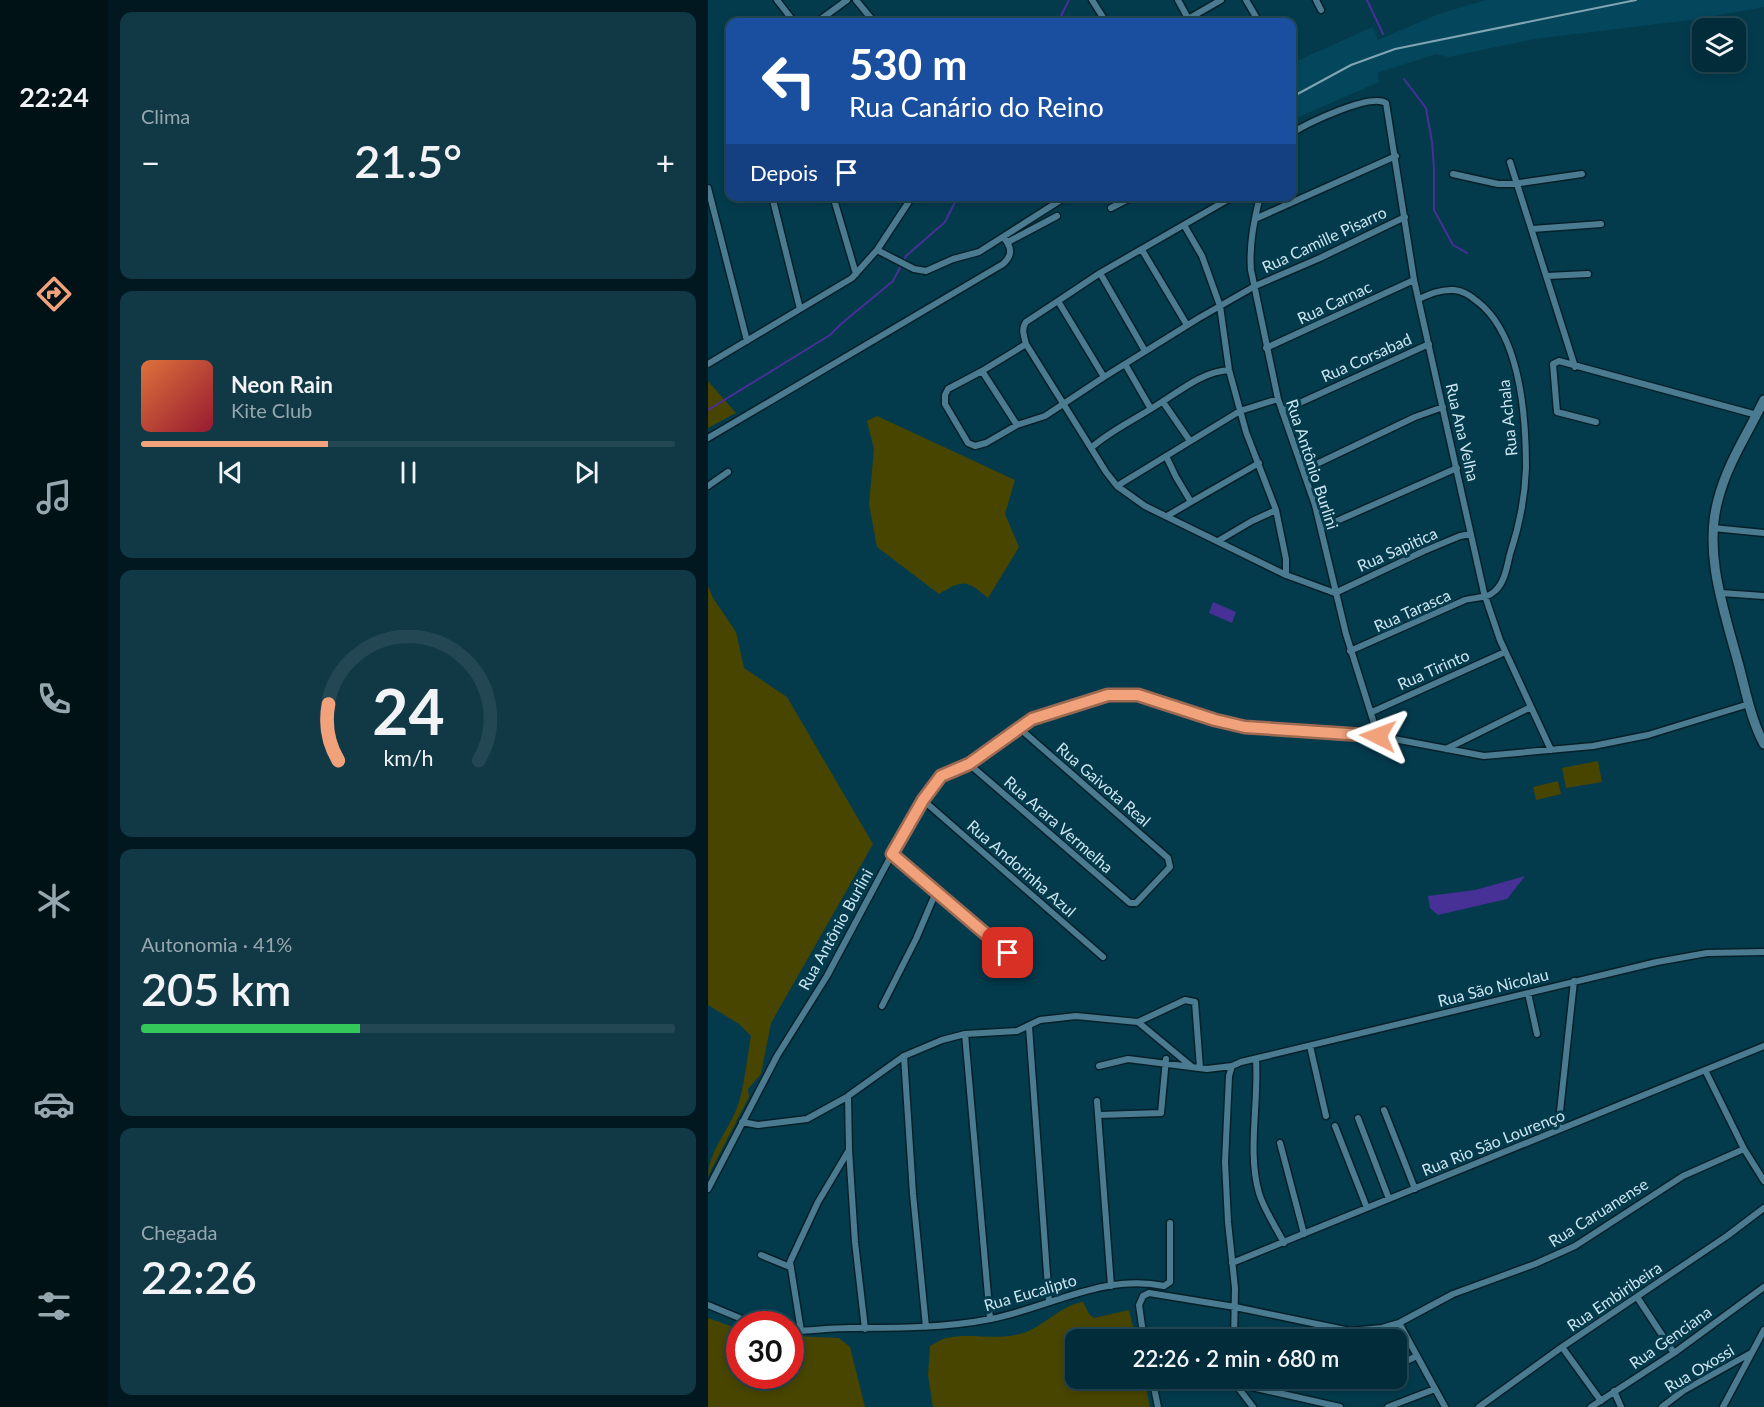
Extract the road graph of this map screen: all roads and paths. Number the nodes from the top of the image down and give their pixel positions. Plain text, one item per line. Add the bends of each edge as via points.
1 (777, 0) edge
2 (847, 0) edge
3 (856, 0) edge
4 (1092, 0) edge
5 (1178, 0) edge
6 (1221, 0) edge
7 (1246, 0) edge
8 (1316, 0) edge
9 (1321, 10) dead end
10 (791, 18) edge
11 (822, 18) edge
12 (871, 18) edge
13 (1103, 18) edge
14 (1188, 18) edge
15 (1194, 18) edge
16 (1257, 18) edge
17 (1296, 131) edge
18 (1395, 156) junction
19 (1510, 162) dead end
20 (1453, 174) dead end
21 (1582, 174) dead end
22 (1517, 184) junction
23 (708, 188) edge
24 (773, 201) edge
25 (834, 201) edge
26 (909, 201) edge
27 (1060, 201) edge
28 (1124, 201) edge
29 (1225, 201) edge
30 (1259, 201) edge
31 (1295, 201) edge
32 (1296, 201) edge
33 (710, 205) edge
34 (1111, 208) dead end
35 (1057, 216) dead end
36 (1405, 217) junction
37 (1255, 219) junction
38 (1600, 224) dead end
39 (1184, 225) junction
40 (1532, 229) junction
41 (1006, 239) junction
42 (877, 250) junction
43 (1142, 250) junction
44 (1100, 273) junction
45 (856, 274) junction
46 (1588, 274) dead end
47 (1547, 276) junction
48 (1414, 280) junction
49 (1255, 286) junction
50 (1419, 299) junction
51 (1058, 301) junction
52 (1220, 306) junction
53 (800, 309) junction
54 (1187, 325) junction
55 (747, 341) junction
56 (1026, 344) junction
57 (1429, 344) junction
58 (1266, 348) junction
59 (1145, 351) junction
60 (708, 364) edge
61 (1125, 364) junction
62 (1575, 367) junction
63 (1229, 370) junction
64 (982, 371) junction
65 (1104, 377) junction
66 (1278, 399) junction
67 (1764, 400) edge
68 (1162, 402) junction
69 (1062, 403) junction
70 (1443, 407) junction
71 (1151, 409) junction
72 (1240, 411) junction
73 (1282, 411) junction
74 (1757, 415) junction
75 (1596, 422) dead end
76 (1017, 425) junction
77 (708, 438) edge
78 (1190, 441) junction
79 (1091, 448) junction
80 (1166, 456) junction
81 (1259, 463) junction
82 (1457, 468) junction
83 (1304, 470) junction
84 (728, 472) dead end
85 (708, 486) edge
86 (1117, 486) junction
87 (1191, 501) junction
88 (1276, 510) junction
89 (1167, 516) junction
90 (1321, 528) junction
91 (1713, 528) junction
92 (1764, 533) edge
93 (1471, 534) junction
94 (1218, 541) junction
95 (1286, 574) junction
96 (1335, 593) junction
97 (1721, 593) junction
98 (1764, 596) edge
99 (1486, 598) junction
100 (1350, 651) junction
101 (1505, 652) junction
102 (1749, 704) junction
103 (1531, 707) junction
104 (1372, 712) junction
105 (1018, 728) junction
106 (1378, 736) junction
107 (1764, 744) edge
108 (1446, 749) junction
109 (1551, 750) junction
110 (969, 764) junction
111 (923, 800) junction
112 (892, 854) junction
113 (936, 892) junction
114 (1132, 904) joint
115 (1764, 952) edge
116 (1008, 953) dead end
117 (1103, 957) dead end
118 (1574, 981) junction
119 (1528, 993) junction
120 (882, 1006) dead end
121 (1138, 1022) junction
122 (1029, 1027) junction
123 (965, 1034) junction
124 (1537, 1034) dead end
125 (1310, 1046) junction
126 (1764, 1046) edge
127 (903, 1056) junction
128 (1256, 1059) junction
129 (1166, 1062) junction
130 (1099, 1066) dead end
131 (1192, 1066) junction
132 (1232, 1066) junction
133 (1200, 1068) junction
134 (1705, 1070) junction
135 (847, 1097) junction
136 (1097, 1101) dead end
137 (1384, 1110) dead end
138 (1099, 1115) junction
139 (1326, 1116) dead end
140 (1358, 1118) dead end
141 (742, 1122) junction
142 (1335, 1126) dead end
143 (1558, 1130) junction
144 (1280, 1143) dead end
145 (1744, 1149) junction
146 (849, 1150) junction
147 (1764, 1181) edge
148 (708, 1189) edge
149 (1415, 1189) junction
150 (1389, 1199) junction
151 (1367, 1208) junction
152 (1764, 1208) edge
153 (1170, 1223) dead end
154 (1304, 1234) junction
155 (1284, 1243) junction
156 (761, 1255) dead end
157 (1232, 1263) junction
158 (790, 1267) junction
159 (1139, 1284) junction
160 (1111, 1286) junction
161 (1764, 1287) edge
162 (1145, 1295) junction
163 (1637, 1297) junction
164 (1049, 1301) junction
165 (708, 1305) edge
166 (1236, 1307) junction
167 (798, 1311) edge
168 (726, 1312) edge
169 (990, 1319) junction
170 (1399, 1323) junction
171 (926, 1327) junction
172 (865, 1329) junction
173 (1142, 1329) edge
174 (1235, 1329) edge
175 (1764, 1330) edge
176 (804, 1331) edge
177 (1562, 1347) junction
178 (1674, 1353) junction
179 (1751, 1353) junction
180 (1417, 1356) junction
181 (1407, 1361) edge
182 (1154, 1389) edge
183 (1240, 1389) edge
184 (1269, 1389) edge
185 (1435, 1389) junction
186 (1614, 1391) junction
187 (1601, 1401) junction
188 (1158, 1407) edge
189 (1253, 1407) edge
190 (1341, 1407) edge
191 (1388, 1407) edge
192 (1445, 1407) edge
193 (1479, 1407) edge
194 (1591, 1407) edge
195 (1621, 1407) edge
196 (1662, 1407) edge
197 (1723, 1407) edge

1 - 10 street
2 - 11 street
3 - 12 street
4 - 13 street
5 - 14 street
6 - 15 street
7 - 16 street
8 - 9 street
17 - 18 street, Rua Ana Velha via 1350,107 1383,101
18 - 32 street
18 - 36 street, Rua Ana Velha
19 - 22 street
20 - 22 street
21 - 22 street
22 - 40 street
23 - 33 street
24 - 53 street
25 - 45 street
26 - 42 street
27 - 41 street
28 - 34 street
29 - 39 street
30 - 37 street, Rua Antônio Burlini
31 - 37 street
33 - 55 street
35 - 41 street
36 - 48 street, Rua Ana Velha
36 - 49 street, Rua Camille Pisarro
37 - 49 street, Rua Antônio Burlini via 1250,254
38 - 40 street
39 - 43 street
39 - 52 street via 1202,256
40 - 47 street
41 - 42 street via 926,271
41 - 77 street via 1010,258 993,271
42 - 45 street
43 - 44 street
43 - 54 street
44 - 51 street
44 - 59 street
45 - 53 street
46 - 47 street
47 - 62 street
48 - 50 street, Rua Ana Velha
48 - 58 street, Rua Carnac
49 - 52 street, Rua Camille Pisarro
49 - 58 street, Rua Antônio Burlini
50 - 57 street, Rua Ana Velha
50 - 99 street, Rua Achala via 1437,291 1466,293 1500,327 1514,365 1522,405 1526,471 1516,534 1501,584
51 - 56 street via 1023,326
51 - 65 street
52 - 54 street, Rua Camille Pisarro
52 - 63 street
53 - 55 street
54 - 59 street, Rua Camille Pisarro
55 - 60 street
56 - 64 street
56 - 69 street
57 - 70 street, Rua Ana Velha
57 - 73 street, Rua Corsabad
58 - 66 street, Rua Antônio Burlini
59 - 61 street, Rua Camille Pisarro
61 - 65 street, Rua Camille Pisarro
61 - 71 street
62 - 74 street
62 - 75 street via 1558,361 1553,364 1556,409
63 - 68 street via 1207,375
63 - 72 street
64 - 76 street
64 - 76 street, Rua Camille Pisarro via 948,389 945,395 945,404 969,443 986,443
65 - 69 street, Rua Camille Pisarro
66 - 72 street
66 - 73 street, Rua Antônio Burlini
67 - 74 main road
68 - 71 street
68 - 78 street
69 - 76 street, Rua Camille Pisarro via 1045,416
69 - 79 street
70 - 82 street, Rua Ana Velha
70 - 83 street
71 - 79 street
72 - 78 street
72 - 81 street
73 - 83 street, Rua Antônio Burlini
74 - 91 main road via 1730,465
78 - 80 street
79 - 86 street
80 - 86 street
80 - 87 street
81 - 87 street
81 - 88 street
82 - 90 street
82 - 93 street, Rua Ana Velha
83 - 90 street, Rua Antônio Burlini
84 - 85 street
86 - 89 street
87 - 89 street
88 - 94 street
88 - 95 street
89 - 94 street
90 - 96 street, Rua Antônio Burlini
91 - 92 street
91 - 97 main road
93 - 96 street, Rua Sapitica via 1424,551
93 - 99 street, Rua Ana Velha
94 - 95 street
95 - 96 street
96 - 100 street, Rua Antônio Burlini
97 - 98 street
97 - 102 main road
99 - 100 street, Rua Tarasca via 1465,600
99 - 101 street, Rua Ana Velha
100 - 104 street, Rua Antônio Burlini
101 - 103 street, Rua Ana Velha
101 - 104 street, Rua Tirinto
102 - 107 main road
102 - 109 street, Rua Antônio Burlini via 1648,735
103 - 108 street
103 - 109 street, Rua Ana Velha
104 - 106 street, Rua Antônio Burlini
105 - 106 street, Rua Antônio Burlini via 1051,712 1121,694 1138,695 1245,727
105 - 110 street, Rua Antônio Burlini
105 - 114 street, Rua Gaivota Real via 1170,861 1170,867
106 - 108 street, Rua Antônio Burlini
108 - 109 street, Rua Antônio Burlini via 1484,756
110 - 111 street, Rua Antônio Burlini via 941,776
110 - 114 street, Rua Arara Vermelha
111 - 112 street, Rua Antônio Burlini
111 - 117 street, Rua Andorinha Azul
112 - 113 street
112 - 141 street, Rua Antônio Burlini via 844,946
113 - 116 street
113 - 120 street
115 - 118 street, Rua São Nicolau via 1687,956
118 - 119 street, Rua São Nicolau
118 - 143 street
119 - 124 street
119 - 125 street, Rua São Nicolau
121 - 122 street via 1076,1016 1040,1020
121 - 131 street
121 - 133 street via 1185,1000 1195,1002
122 - 123 street
122 - 164 street
123 - 127 street
123 - 169 street
125 - 128 street, Rua São Nicolau
125 - 139 street
126 - 134 street, Rua Rio São Lourenço
127 - 135 street
127 - 171 street
128 - 132 street, Rua São Nicolau
128 - 155 street via 1257,1185
129 - 130 street, Rua São Nicolau via 1128,1059
129 - 131 street, Rua São Nicolau
129 - 138 street via 1161,1113
131 - 133 street, Rua São Nicolau
132 - 133 street, Rua São Nicolau
132 - 157 street via 1225,1162
134 - 143 street, Rua Rio São Lourenço
134 - 145 street
135 - 141 street via 807,1119 758,1125
135 - 146 street
136 - 138 street
137 - 149 street
138 - 160 street
140 - 150 street
141 - 148 street, Rua Antônio Burlini
142 - 151 street
143 - 149 street, Rua Rio São Lourenço
144 - 154 street
145 - 147 street
145 - 170 street, Rua Caruanense via 1683,1176 1575,1246 1453,1294
146 - 158 street via 818,1202
146 - 172 street
149 - 150 street, Rua Rio São Lourenço
150 - 151 street, Rua Rio São Lourenço
151 - 154 street, Rua Rio São Lourenço
152 - 163 street, Rua Embiribeira
153 - 159 street, Rua Eucalipto via 1170,1281 1164,1286
154 - 155 street, Rua Rio São Lourenço
155 - 157 street, Rua Rio São Lourenço
156 - 158 street
157 - 166 street
158 - 167 street
159 - 160 street, Rua Eucalipto
159 - 162 street
160 - 164 street, Rua Eucalipto
161 - 178 street, Rua Genciana
162 - 166 street, Rua Caruanense
162 - 173 street via 1139,1305
163 - 177 street, Rua Embiribeira
163 - 178 street
164 - 169 street, Rua Eucalipto
165 - 168 street
166 - 170 street, Rua Caruanense via 1350,1331
166 - 174 street
169 - 171 street, Rua Eucalipto
170 - 180 street
171 - 172 street, Rua Eucalipto
172 - 176 street, Rua Eucalipto
175 - 179 street
177 - 187 street
177 - 193 street, Rua Embiribeira
178 - 186 street, Rua Genciana
179 - 196 street, Rua Oxossi
179 - 197 street
180 - 181 street
180 - 185 street
182 - 188 street
183 - 189 street
184 - 190 street
185 - 191 street
185 - 192 street
186 - 187 street, Rua Genciana
186 - 195 street
187 - 194 street, Rua Genciana

